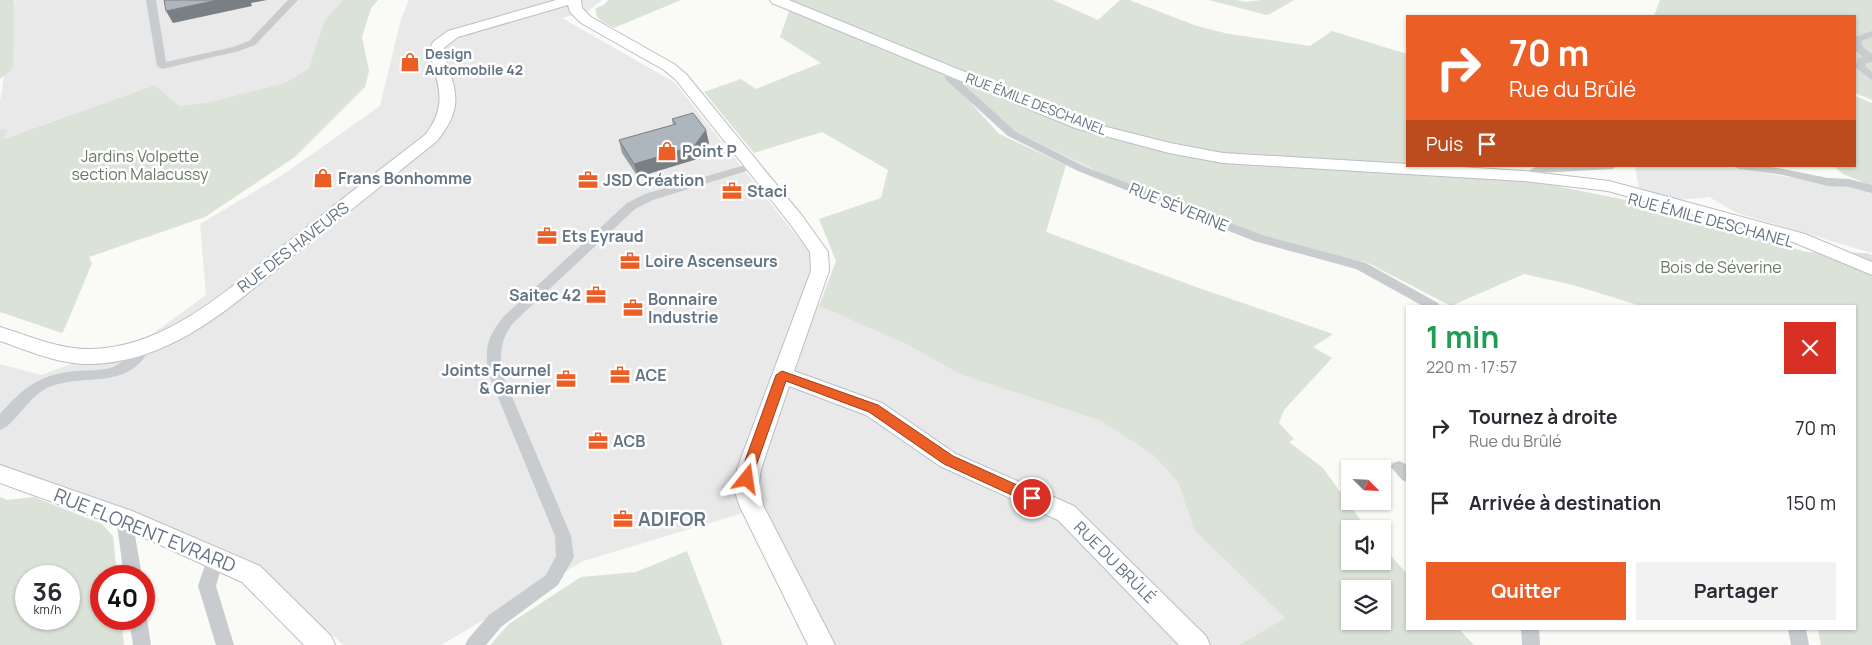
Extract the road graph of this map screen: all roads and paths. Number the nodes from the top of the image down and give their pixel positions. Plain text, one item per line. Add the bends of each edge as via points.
1 (152, 0) edge
2 (294, 0) edge
3 (777, 0) edge
4 (573, 3) edge
5 (1872, 34) edge
6 (1872, 58) edge
7 (950, 71) junction
8 (1872, 77) edge
9 (752, 166) junction
10 (1593, 167) edge
11 (1746, 167) edge
12 (1523, 176) junction
13 (1546, 178) junction
14 (1872, 189) edge
15 (1872, 269) edge
16 (1872, 277) edge
17 (1431, 305) edge
18 (0, 334) edge
19 (144, 348) junction
20 (782, 375) junction
21 (0, 424) edge
22 (0, 474) edge
23 (124, 518) junction
24 (215, 558) junction
25 (131, 565) edge
26 (140, 630) edge
27 (1530, 630) edge
28 (1797, 630) edge
29 (142, 645) edge
30 (226, 645) edge
31 (322, 645) edge
32 (474, 645) edge
33 (822, 645) edge
34 (1197, 645) edge
35 (1531, 645) edge
36 (1800, 645) edge

1 - 2 street via 162,66 252,43
3 - 7 main road, RUE ÉMILE DESCHANEL
4 - 9 main road via 586,20 681,77
4 - 19 main road, RUE DES HAVEURS via 453,34 438,45 436,51 449,106 442,126 431,138 198,322
5 - 6 street via 1856,40 1857,46
6 - 8 street via 1862,60 1860,67
7 - 12 main road, RUE ÉMILE DESCHANEL via 1081,125 1214,157
7 - 17 street, RUE SÉVERINE via 949,77 1012,134 1082,169 1258,238 1361,266
9 - 20 main road via 819,252 820,271
9 - 32 street via 649,196 632,206 508,320 496,336 493,353 495,373 563,536 565,557 552,580 495,621
10 - 12 street via 1536,170
11 - 14 street
12 - 13 main road, RUE ÉMILE DESCHANEL
13 - 15 main road, RUE ÉMILE DESCHANEL via 1608,186 1694,208 1799,238
13 - 16 main road, RUE ÉMILE DESCHANEL via 1654,203 1804,246
18 - 19 main road, RUE DES HAVEURS via 82,356 102,356
19 - 21 street via 137,360 119,371 50,381 33,389
20 - 33 main road via 749,469 746,489 752,508
20 - 34 main road, RUE DU BRÛLÉ via 874,409 948,460 1066,513
22 - 23 main road, RUE FLORENT EVRARD
23 - 24 main road, RUE FLORENT EVRARD
23 - 25 street
24 - 30 street via 207,586
24 - 31 main road, RUE FLORENT EVRARD via 252,574
26 - 29 street
27 - 35 street
28 - 36 street

